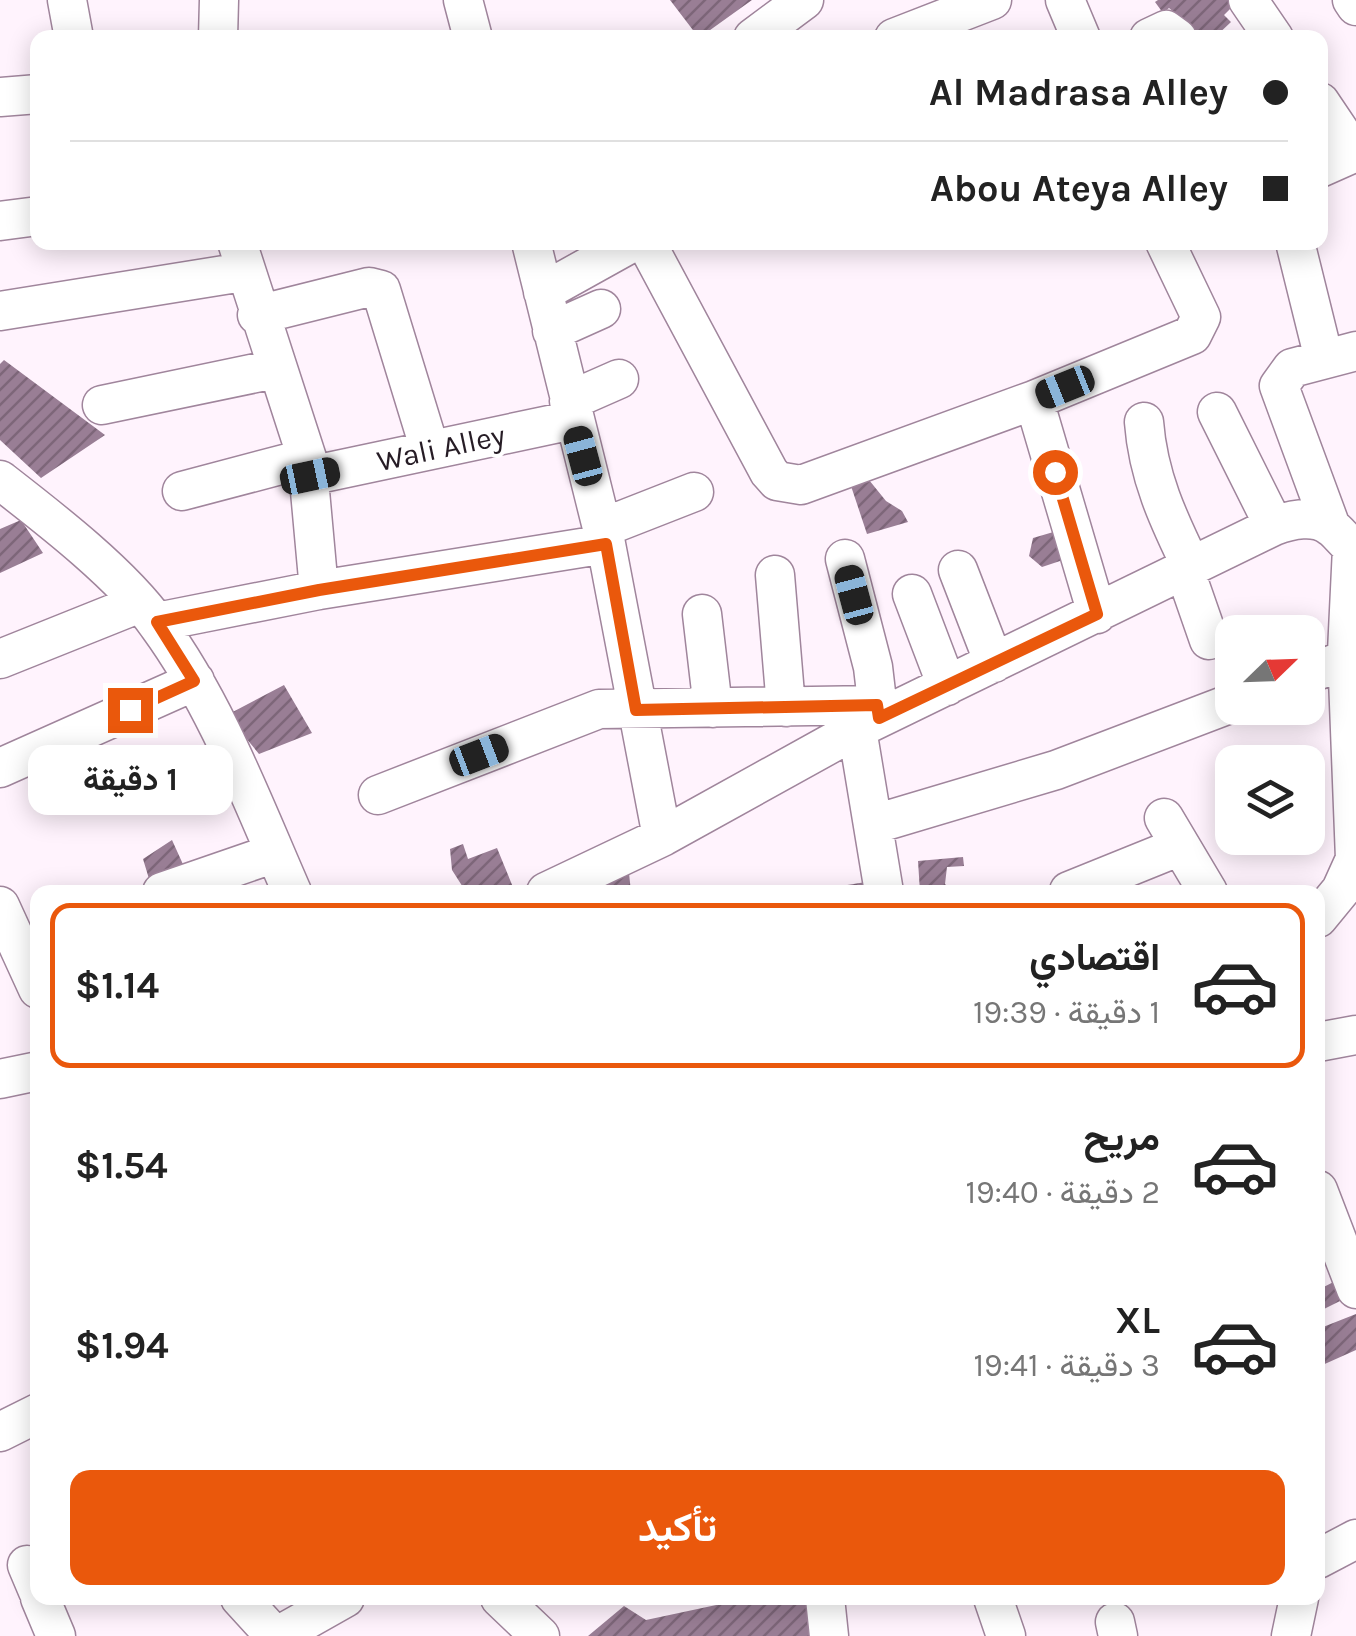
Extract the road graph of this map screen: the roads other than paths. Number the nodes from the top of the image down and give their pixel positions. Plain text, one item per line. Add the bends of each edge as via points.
1 (68, 0) edge
2 (218, 0) edge
3 (464, 0) edge
4 (804, 0) edge
5 (992, 0) edge
6 (1065, 0) edge
7 (1248, 0) edge
8 (73, 30) edge
9 (218, 30) edge
10 (471, 30) edge
11 (764, 30) edge
12 (915, 30) edge
13 (1078, 30) edge
14 (1269, 30) edge
15 (30, 95) edge
16 (0, 98) edge
17 (1328, 114) edge
18 (1328, 164) edge
19 (30, 217) edge
20 (0, 221) edge
21 (534, 250) edge
22 (618, 250) edge
23 (650, 250) edge
24 (1169, 250) edge
25 (1298, 250) edge
26 (240, 257) edge
27 (542, 292) junction
28 (601, 309) dead end
29 (0, 311) edge
30 (257, 315) junction
31 (552, 331) junction
32 (1340, 355) edge
33 (275, 370) junction
34 (618, 379) dead end
35 (1034, 400) junction
36 (102, 404) dead end
37 (571, 411) junction
38 (1218, 412) dead end
39 (1144, 422) dead end
40 (430, 450) junction
41 (308, 467) junction
42 (0, 480) edge
43 (182, 490) dead end
44 (694, 492) dead end
45 (1274, 526) junction
46 (604, 536) junction
47 (1346, 541) edge
48 (844, 559) dead end
49 (958, 570) dead end
50 (1188, 570) junction
51 (775, 575) dead end
52 (319, 590) junction
53 (912, 594) dead end
54 (148, 613) junction
55 (702, 614) dead end
56 (1097, 614) junction
57 (1210, 640) dead end
58 (1350, 653) edge
59 (0, 660) edge
60 (994, 663) junction
61 (1325, 666) edge
62 (194, 681) junction
63 (947, 686) junction
64 (786, 707) junction
65 (713, 708) junction
66 (1215, 709) edge
67 (636, 710) junction
68 (871, 717) junction
69 (0, 768) edge
70 (378, 795) dead end
71 (875, 824) junction
72 (662, 837) junction
73 (275, 853) junction
74 (182, 885) edge
75 (289, 885) edge
76 (561, 885) edge
77 (883, 885) edge
78 (1077, 885) edge
79 (1197, 885) edge
80 (0, 906) edge
81 (1325, 909) edge
82 (27, 939) edge
83 (1356, 1035) edge
84 (1325, 1041) edge
85 (1325, 1211) edge
86 (1344, 1269) edge
87 (30, 1418) edge
88 (0, 1432) edge
89 (1356, 1539) edge
90 (1325, 1555) edge
91 (43, 1605) edge
92 (246, 1605) edge
93 (333, 1605) edge
94 (507, 1605) edge
95 (826, 1605) edge
96 (995, 1605) edge
97 (1298, 1605) edge
98 (273, 1634) edge
99 (56, 1636) edge
100 (540, 1636) edge
101 (829, 1636) edge
102 (1006, 1636) edge
103 (1291, 1636) edge

1 - 8 street
2 - 9 street
3 - 10 street
4 - 11 street
5 - 12 street
6 - 13 street
7 - 14 street
15 - 16 street
17 - 18 street via 1350,148
19 - 20 street
21 - 27 street
22 - 27 street
23 - 35 street via 769,472 789,486
24 - 35 street via 1201,317 1192,335
25 - 32 street
26 - 29 street
26 - 30 street
27 - 31 street
28 - 31 street
30 - 33 street
30 - 40 street via 369,287 384,296
31 - 37 street
32 - 47 street via 1292,368 1280,386
33 - 36 street
33 - 41 street
34 - 37 street, Wali Alley
35 - 56 street
37 - 40 street, Wali Alley
37 - 46 street
38 - 45 street
39 - 50 street via 1146,458
40 - 41 street, Wali Alley
41 - 43 street, Wali Alley
41 - 52 street
42 - 54 street
44 - 46 street
45 - 47 street via 1292,520
45 - 50 street
46 - 52 street
46 - 67 street
47 - 58 street
48 - 68 street via 873,666
49 - 60 street
50 - 56 street
50 - 57 street
51 - 64 street
52 - 54 street
53 - 63 street
54 - 59 street
54 - 62 street
55 - 65 street
56 - 60 street
58 - 61 street
58 - 81 street via 1355,860
60 - 63 street
62 - 69 street
62 - 73 street
63 - 68 street
64 - 65 street
64 - 68 street
65 - 67 street
66 - 71 street via 1056,770
67 - 70 street via 580,715
67 - 72 street
68 - 71 street
68 - 72 street
71 - 77 street
72 - 76 street
73 - 74 street
73 - 75 street
78 - 79 street via 1171,833
80 - 82 street
83 - 84 street
85 - 86 street
87 - 88 street
89 - 90 street
91 - 99 street
92 - 98 street
93 - 98 street via 289,1632
94 - 100 street
95 - 101 street
96 - 102 street
97 - 103 street

